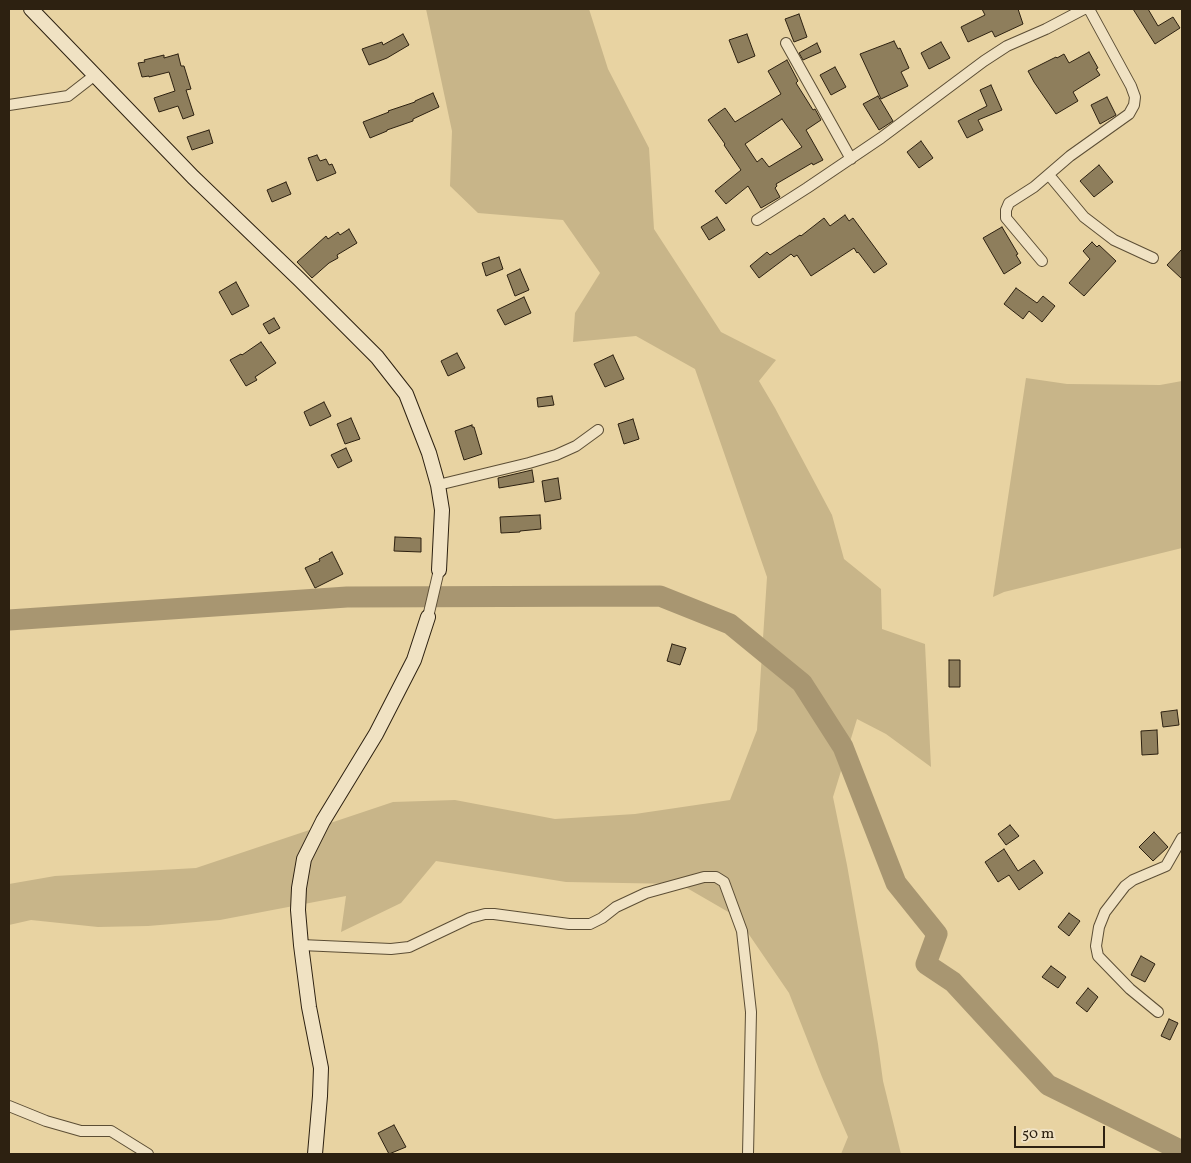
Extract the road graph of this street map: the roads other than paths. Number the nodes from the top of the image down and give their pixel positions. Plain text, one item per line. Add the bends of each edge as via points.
1 (31, 9) edge
2 (1084, 9) edge
3 (1089, 9) edge
4 (786, 43) dead end
5 (95, 74) junction
6 (9, 105) edge
7 (850, 159) junction
8 (1049, 174) junction
9 (757, 220) dead end
10 (1153, 258) dead end
11 (1042, 261) dead end
12 (598, 430) dead end
13 (438, 485) junction
14 (439, 570) joint
15 (428, 617) joint
16 (1182, 838) edge
17 (301, 945) junction
18 (1158, 1012) dead end
19 (9, 1106) edge
20 (148, 1154) edge
21 (315, 1154) edge
22 (748, 1154) edge

1 - 5 street
2 - 7 street via 984,61
3 - 8 street via 1131,86 1134,105 1129,114
4 - 7 street
5 - 6 street via 68,96
5 - 13 street via 192,176 377,357 406,394
7 - 9 street
8 - 10 street via 1084,217 1114,240
8 - 11 street via 1009,203 1006,210 1006,218
12 - 13 street via 556,455
13 - 14 street via 442,510
14 - 15 street
15 - 17 street via 414,660 376,734 323,821 304,859 298,910
16 - 18 street via 1166,866 1125,886 1105,912 1096,946 1098,956
17 - 21 street via 321,1068
17 - 22 street via 391,950 409,947 485,914 590,924 646,893 704,877 716,877 724,882 742,931 751,1012
19 - 20 street via 81,1131 111,1131

